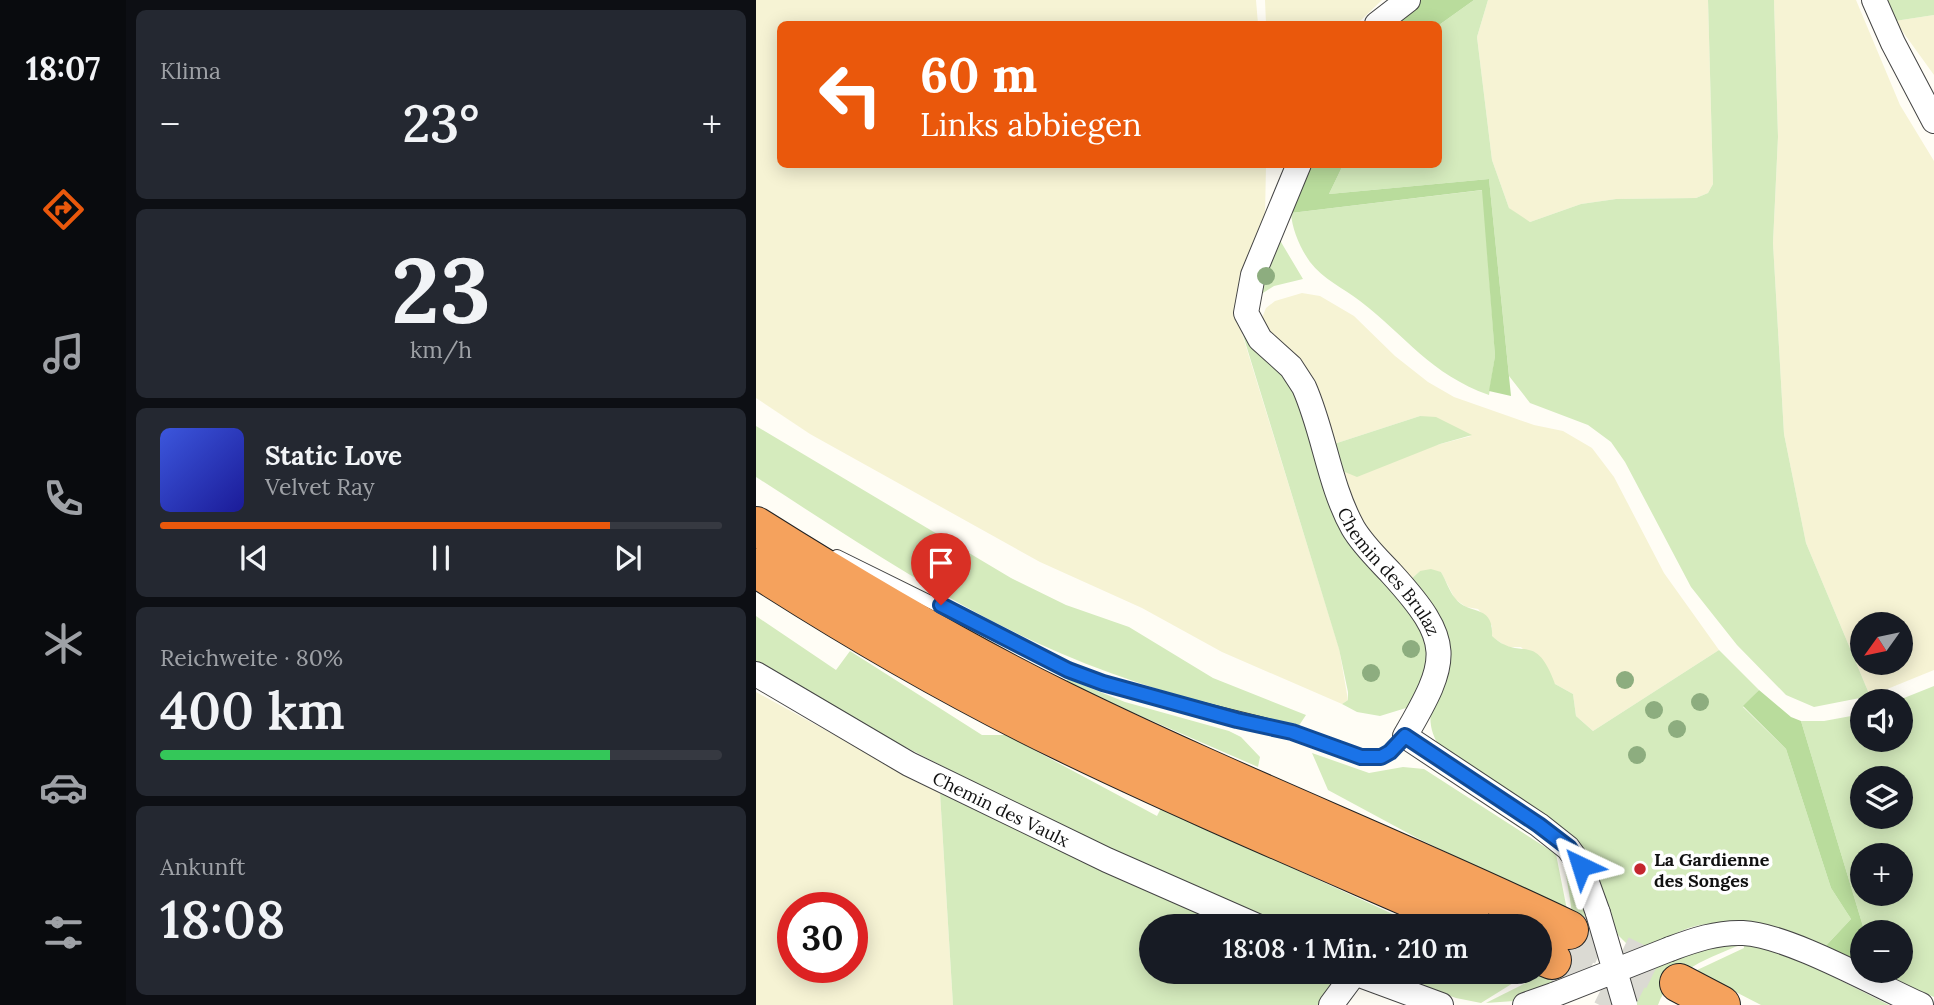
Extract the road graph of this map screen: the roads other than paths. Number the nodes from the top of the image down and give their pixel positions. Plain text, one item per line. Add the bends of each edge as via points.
1 (1408, 0) edge
2 (1874, 0) edge
3 (1381, 21) edge
4 (1934, 121) edge
5 (1297, 168) edge
6 (756, 520) edge
7 (756, 526) edge
8 (756, 568) edge
9 (756, 674) edge
10 (1405, 736) junction
11 (1230, 914) edge
12 (1447, 914) edge
13 (1563, 950) edge
14 (1674, 966) junction
15 (1615, 971) junction
16 (1345, 984) edge
17 (1383, 984) edge
18 (1331, 1005) edge
19 (1441, 1005) edge
20 (1525, 1005) edge
21 (1625, 1005) edge
22 (1721, 1005) edge
23 (1921, 1005) edge

1 - 3 street
2 - 4 street
5 - 10 street, Chemin des Brulaz via 1253,275 1246,313 1260,339 1291,367 1304,387 1353,527 1434,626 1440,654 1438,672
6 - 10 lane via 1103,683 1292,732 1370,758 1390,752
7 - 13 highway via 928,629 1061,700 1235,782
8 - 12 highway via 909,661 1060,741
9 - 11 street, Chemin des Vaulx via 933,776
10 - 13 street via 1569,848 1581,866
13 - 15 street, bridge
13 - 15 street, bridge
13 - 20 street
14 - 15 street, bridge
14 - 22 highway
14 - 23 street via 1712,935 1773,937
15 - 21 street, bridge
16 - 18 street
17 - 19 street

